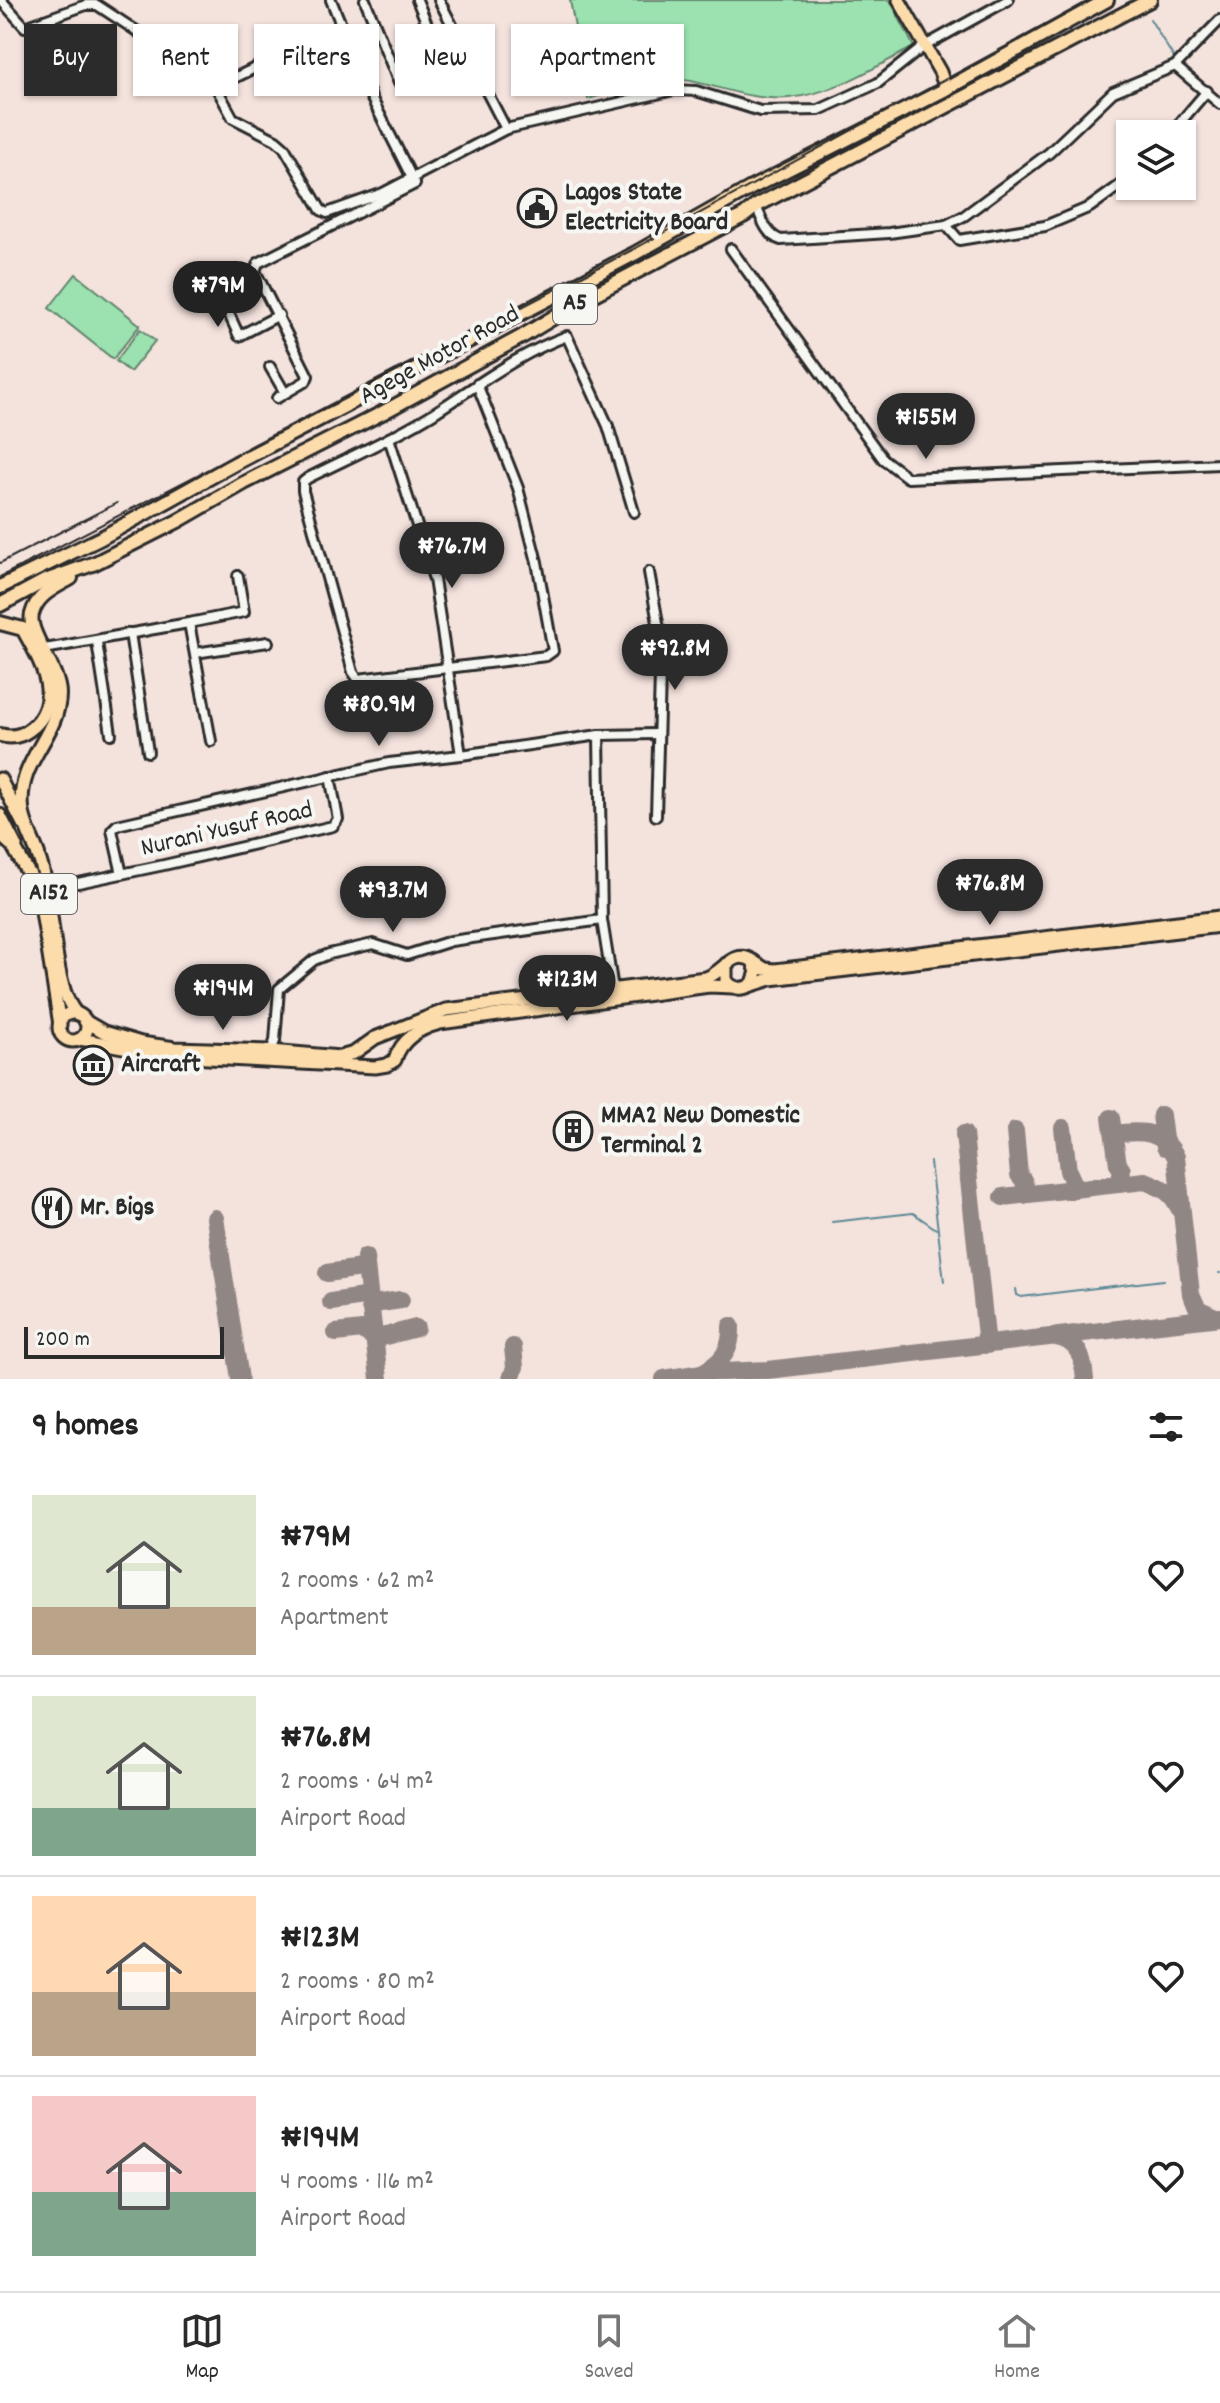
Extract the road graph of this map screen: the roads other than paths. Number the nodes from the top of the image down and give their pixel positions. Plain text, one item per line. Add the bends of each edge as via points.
1 (1, 0) edge
2 (331, 0) edge
3 (365, 0) edge
4 (417, 0) edge
5 (439, 0) edge
6 (899, 0) edge
7 (1008, 0) edge
8 (1107, 0) edge
9 (1150, 0) edge
10 (1220, 20) edge
11 (340, 24) edge
12 (133, 29) edge
13 (923, 47) junction
14 (1175, 66) junction
15 (946, 89) junction
16 (1207, 91) junction
17 (221, 96) edge
18 (371, 96) edge
19 (1220, 104) edge
20 (1182, 120) edge
21 (506, 129) junction
22 (412, 177) junction
23 (1116, 188) edge
24 (756, 206) junction
25 (946, 225) junction
26 (731, 249) dead end
27 (261, 284) junction
28 (279, 315) junction
29 (513, 318) junction
30 (523, 336) junction
31 (270, 367) dead end
32 (477, 384) junction
33 (389, 438) junction
34 (1220, 464) edge
35 (634, 512) dead end
36 (95, 563) junction
37 (649, 572) dead end
38 (238, 576) dead end
39 (0, 587) edge
40 (8, 601) edge
41 (0, 623) edge
42 (189, 623) junction
43 (27, 626) junction
44 (130, 633) junction
45 (97, 642) junction
46 (268, 642) dead end
47 (44, 649) junction
48 (195, 653) junction
49 (448, 668) junction
50 (111, 734) dead end
51 (657, 734) junction
52 (0, 735) edge
53 (599, 735) junction
54 (211, 741) dead end
55 (148, 752) dead end
56 (461, 755) junction
57 (330, 776) junction
58 (0, 779) edge
59 (0, 815) edge
60 (656, 816) dead end
61 (0, 834) edge
62 (38, 854) junction
63 (122, 874) junction
64 (31, 878) junction
65 (78, 883) dead end
66 (1220, 917) edge
67 (602, 920) junction
68 (1220, 926) edge
69 (753, 961) junction
70 (726, 964) junction
71 (733, 987) junction
72 (749, 987) junction
73 (613, 989) junction
74 (81, 1017) junction
75 (60, 1025) junction
76 (388, 1034) junction
77 (80, 1039) junction
78 (364, 1046) junction
79 (271, 1051) junction
80 (398, 1052) junction
81 (375, 1067) junction

1 - 12 street via 25,27 97,5
2 - 11 street
3 - 4 street via 399,83 405,85 444,65
5 - 21 street
6 - 13 main road
7 - 13 street
8 - 15 highway, Agege Motor Road / A5
9 - 24 highway, Agege Motor Road / A5
10 - 14 street
13 - 15 main road
13 - 21 street via 878,83 819,110 760,111 696,91 674,90
14 - 16 street
14 - 25 street via 1113,92 1049,153
15 - 29 highway, Agege Motor Road / A5
16 - 19 street
16 - 20 street
17 - 22 street via 233,118 284,147 327,213
18 - 22 street
21 - 22 street
22 - 27 street via 415,184 258,263 255,271
23 - 25 street via 1090,207 1045,226 959,240
24 - 25 street via 768,232 781,240
24 - 30 highway, Agege Motor Road / A5
26 - 34 street via 883,459 908,478
27 - 28 street
27 - 28 street via 224,303 239,336
28 - 31 street via 308,376 281,396
29 - 30 highway
29 - 39 highway, Agege Motor Road / A5
30 - 36 highway, Agege Motor Road / A5
32 - 33 street
32 - 35 street via 536,347 567,336 608,426
32 - 49 street via 518,488 553,651
33 - 49 street via 434,579
33 - 49 street via 308,478 303,491 358,679
36 - 40 highway, Agege Motor Road / A5
36 - 43 highway via 41,596
37 - 51 street via 661,640
38 - 42 street via 244,612
40 - 43 highway
41 - 43 highway
42 - 44 street
42 - 48 street
43 - 47 highway
43 - 52 highway via 49,688 47,707 38,724 22,735
44 - 45 street
44 - 55 street
45 - 47 street
45 - 50 street
46 - 48 street
47 - 62 highway via 59,692 48,731 23,777 21,795
48 - 54 street
49 - 56 street
51 - 53 street
51 - 60 street
53 - 56 street
53 - 67 street
56 - 57 street
57 - 63 street, Nurani Yusuf Road via 338,819 333,826
57 - 63 street via 114,826
58 - 62 main road, A152
59 - 64 main road, A152
61 - 64 highway
62 - 74 main road, A152 via 64,995
63 - 65 street, Nurani Yusuf Road
64 - 75 main road, A152 via 42,912
66 - 69 main road via 775,970
67 - 73 street
67 - 79 street via 451,941 407,955 373,944 329,954 279,989
68 - 72 main road via 771,979
69 - 70 main road via 742,956
69 - 72 main road via 757,972
70 - 71 main road via 726,980
70 - 73 main road via 706,978
71 - 72 main road
71 - 80 main road via 440,1023 414,1034
73 - 76 main road via 459,1008
74 - 75 main road via 66,1015
74 - 77 main road via 86,1032
74 - 79 main road via 104,1032 141,1043
75 - 77 main road via 66,1038
76 - 78 main road
76 - 80 main road via 397,1041
77 - 81 main road via 171,1056
78 - 79 main road via 340,1057
78 - 81 main road via 365,1060
80 - 81 main road via 395,1060

